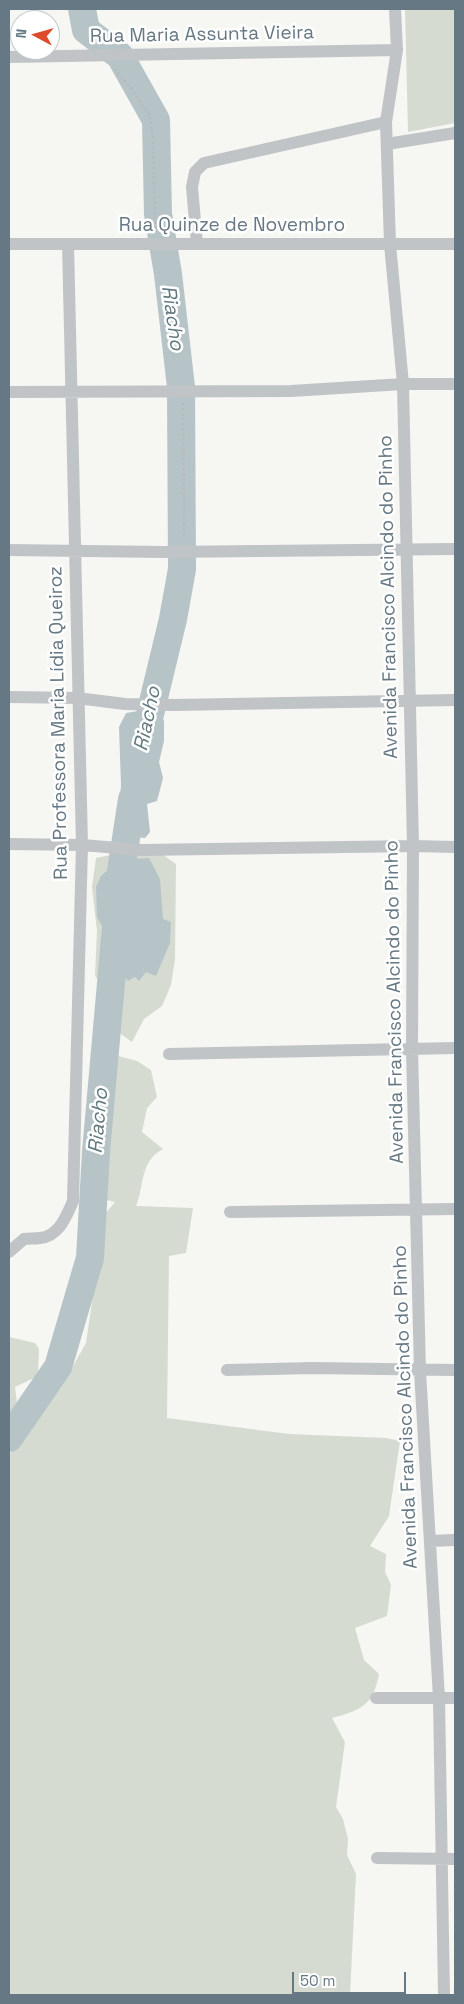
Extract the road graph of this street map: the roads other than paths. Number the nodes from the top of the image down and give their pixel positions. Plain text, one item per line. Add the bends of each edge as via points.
1 (395, 9) edge
2 (397, 50) junction
3 (9, 57) edge
4 (386, 122) junction
5 (455, 133) edge
6 (387, 144) junction
7 (9, 244) edge
8 (68, 244) junction
9 (197, 244) junction
10 (390, 244) junction
11 (455, 244) edge
12 (404, 384) junction
13 (455, 384) edge
14 (9, 392) edge
15 (71, 392) junction
16 (9, 550) edge
17 (405, 550) junction
18 (455, 550) edge
19 (75, 551) junction
20 (9, 697) edge
21 (77, 698) junction
22 (410, 700) junction
23 (455, 700) edge
24 (9, 844) edge
25 (82, 845) junction
26 (413, 846) junction
27 (455, 847) edge
28 (455, 1048) edge
29 (412, 1049) junction
30 (169, 1054) dead end
31 (455, 1208) edge
32 (417, 1210) junction
33 (230, 1212) dead end
34 (9, 1252) edge
35 (227, 1370) dead end
36 (455, 1370) edge
37 (420, 1371) junction
38 (455, 1540) edge
39 (430, 1541) junction
40 (376, 1698) dead end
41 (439, 1698) junction
42 (455, 1698) edge
43 (377, 1858) dead end
44 (449, 1859) edge
45 (444, 1995) edge

1 - 2 street, Avenida Francisco Alcindo do Pinho
2 - 3 street, Rua Maria Assunta Vieira via 135,56 105,60
2 - 4 street, Avenida Francisco Alcindo do Pinho
4 - 6 street, Avenida Francisco Alcindo do Pinho
4 - 9 street via 204,162 195,172 192,187
5 - 6 street
6 - 10 street, Avenida Francisco Alcindo do Pinho
7 - 8 street, Rua Quinze de Novembro
8 - 9 street, Rua Quinze de Novembro
8 - 15 street, Rua Professora Maria Lídia Queiroz
9 - 10 street, Rua Quinze de Novembro
10 - 11 street, Rua Quinze de Novembro
10 - 12 street, Avenida Francisco Alcindo do Pinho
12 - 13 street
12 - 15 street via 291,391
12 - 17 street, Avenida Francisco Alcindo do Pinho
14 - 15 street
15 - 19 street, Rua Professora Maria Lídia Queiroz
16 - 19 street
17 - 18 street
17 - 19 street
17 - 22 street, Avenida Francisco Alcindo do Pinho
19 - 21 street, Rua Professora Maria Lídia Queiroz
20 - 21 street
21 - 22 street via 125,704 174,705
21 - 25 street, Rua Professora Maria Lídia Queiroz
22 - 23 street
22 - 26 street, Avenida Francisco Alcindo do Pinho
24 - 25 street
25 - 26 street via 142,850
25 - 34 street, Rua Professora Maria Lídia Queiroz via 73,1201 55,1231 38,1239 24,1238
26 - 27 street
26 - 29 street, Avenida Francisco Alcindo do Pinho
28 - 29 street
29 - 30 street
29 - 32 street, Avenida Francisco Alcindo do Pinho
31 - 32 street
32 - 33 street
32 - 37 street, Avenida Francisco Alcindo do Pinho
35 - 37 street
36 - 37 street
37 - 39 street, Avenida Francisco Alcindo do Pinho
38 - 39 street
39 - 41 street, Avenida Francisco Alcindo do Pinho
40 - 41 street
41 - 42 street
41 - 44 street, Avenida Francisco Alcindo do Pinho
43 - 44 street
44 - 45 street, Avenida Francisco Alcindo do Pinho

